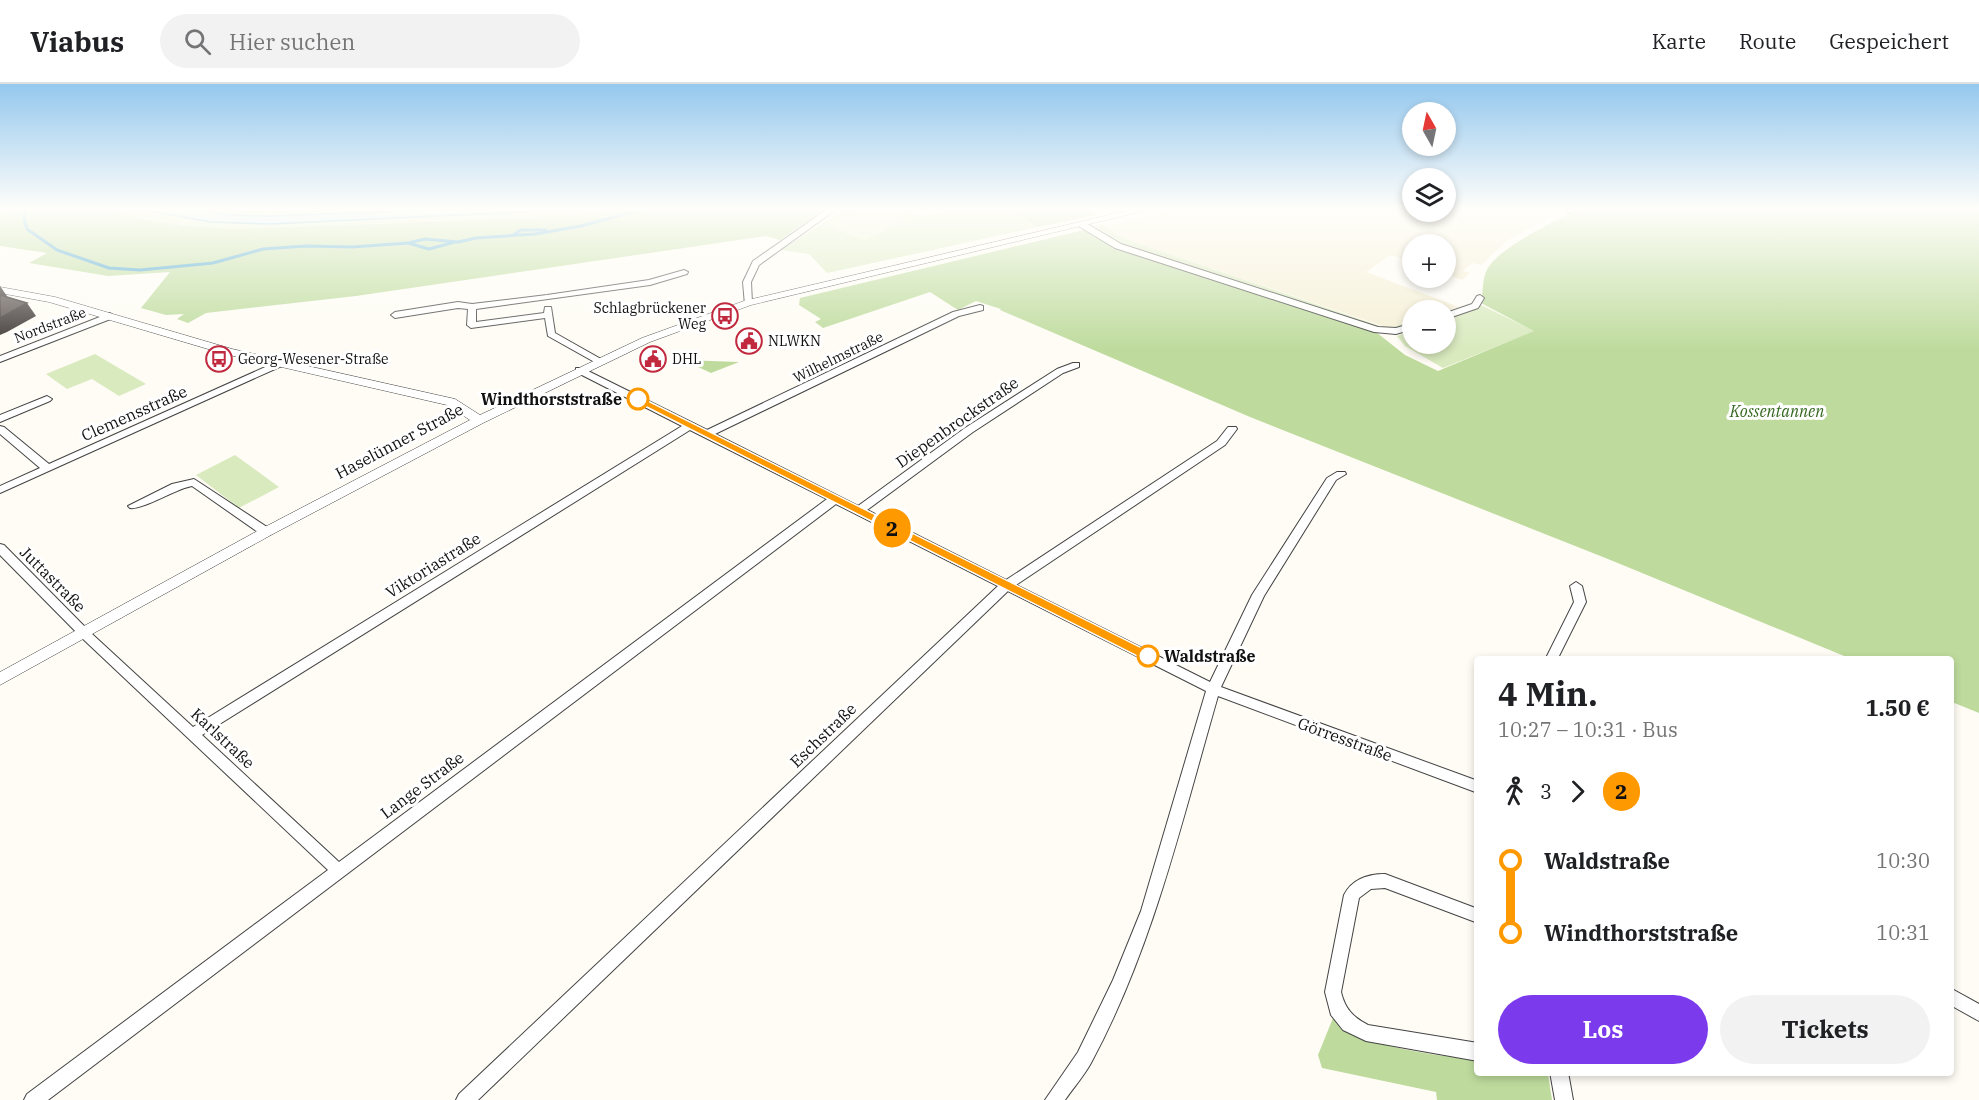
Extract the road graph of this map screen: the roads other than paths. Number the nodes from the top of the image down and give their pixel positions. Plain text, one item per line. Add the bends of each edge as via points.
1 (767, 255) edge
2 (952, 255) edge
3 (1147, 255) edge
4 (684, 272) dead end
5 (0, 290) edge
6 (547, 298) junction
7 (1480, 298) dead end
8 (748, 303) junction
9 (472, 307) junction
10 (980, 308) dead end
11 (1456, 312) edge
12 (395, 315) dead end
13 (549, 315) junction
14 (110, 316) junction
15 (1402, 329) edge
16 (0, 359) edge
17 (598, 361) junction
18 (281, 363) junction
19 (1076, 365) dead end
20 (579, 370) junction
21 (47, 399) dead end
22 (0, 419) edge
23 (479, 420) junction
24 (691, 425) junction
25 (0, 429) edge
26 (1232, 429) dead end
27 (708, 434) junction
28 (47, 468) junction
29 (1341, 474) dead end
30 (0, 490) edge
31 (835, 500) junction
32 (134, 506) dead end
33 (858, 511) junction
34 (266, 532) junction
35 (0, 548) edge
36 (1007, 585) junction
37 (1576, 586) dead end
38 (84, 632) junction
39 (1553, 656) edge
40 (0, 679) edge
41 (1213, 689) junction
42 (192, 734) junction
43 (1474, 786) edge
44 (338, 870) junction
45 (1474, 914) edge
46 (1954, 998) edge
47 (1979, 1012) edge
48 (1474, 1051) edge
49 (1560, 1076) edge
50 (33, 1100) edge
51 (465, 1100) edge
52 (1054, 1100) edge
53 (1564, 1100) edge

1 - 8 street via 747,275
2 - 8 street, Haselünner Straße
3 - 15 street via 1377,330
4 - 6 street via 650,282
5 - 14 street
6 - 9 street
6 - 13 street
7 - 11 street via 1474,306
8 - 17 street, Haselünner Straße
9 - 12 street via 458,304
9 - 13 street via 471,325
10 - 27 street, Wilhelmstraße via 956,314
13 - 17 street via 550,334
14 - 16 street, Nordstraße
14 - 18 street
17 - 20 street, Haselünner Straße
18 - 23 street via 451,402
18 - 28 street, Clemensstraße
19 - 33 street, Diepenbrockstraße via 1060,370 969,430
20 - 23 street, Haselünner Straße
20 - 24 street
21 - 22 street
23 - 34 street, Haselünner Straße
24 - 27 street
24 - 42 street, Viktoriastraße
25 - 28 street
26 - 36 street, Eschstraße via 1221,443
27 - 31 street
28 - 30 street, Clemensstraße
29 - 41 street via 1332,478 1258,596
31 - 33 street
31 - 44 street, Lange Straße
32 - 34 street via 194,482
33 - 36 street
34 - 38 street, Haselünner Straße
35 - 38 street, Juttastraße
36 - 41 street
36 - 51 street, Eschstraße
37 - 39 street via 1580,602
38 - 40 street, Haselünner Straße
38 - 42 street, Karlstraße
41 - 43 street, Görresstraße
41 - 52 street via 1141,932 1084,1058
42 - 44 street, Karlstraße
44 - 50 street, Lange Straße
45 - 48 street via 1385,881 1371,880 1361,885 1352,895 1333,992 1337,1009 1349,1024 1366,1033
46 - 47 street
49 - 53 street

